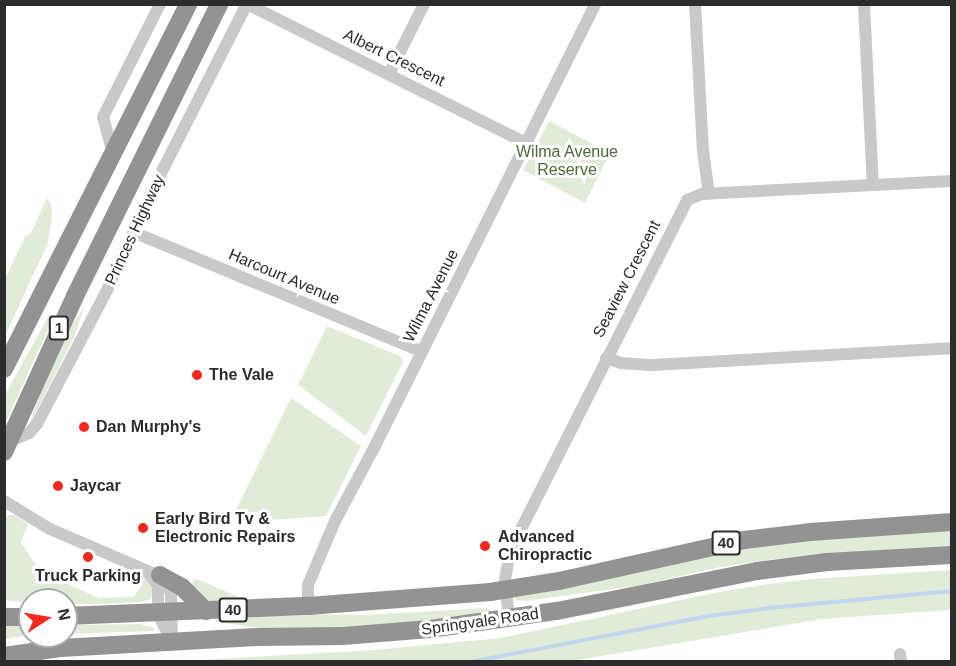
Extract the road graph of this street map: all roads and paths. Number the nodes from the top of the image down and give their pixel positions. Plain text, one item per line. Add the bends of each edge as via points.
1 (160, 4) edge
2 (188, 4) edge
3 (219, 4) edge
4 (247, 4) edge
5 (424, 4) edge
6 (595, 4) edge
7 (695, 4) edge
8 (864, 4) edge
9 (389, 74) junction
10 (526, 143) junction
11 (113, 154) junction
12 (951, 181) edge
13 (873, 185) junction
14 (706, 194) junction
15 (89, 203) junction
16 (114, 217) junction
17 (134, 232) junction
18 (951, 348) edge
19 (422, 352) junction
20 (606, 358) junction
21 (652, 365) junction
22 (4, 369) edge
23 (600, 370) junction
24 (6, 447) edge
25 (4, 501) edge
26 (951, 522) edge
27 (951, 555) edge
28 (152, 572) junction
29 (506, 591) junction
30 (308, 606) junction
31 (206, 611) junction
32 (165, 613) junction
33 (78, 616) edge
34 (509, 619) junction
35 (172, 642) junction
36 (4, 656) edge

1 - 11 street via 103,117
2 - 11 highway, 1
3 - 16 highway, Princes Highway / 1
4 - 9 street, Albert Crescent
4 - 17 street, Princes Highway
5 - 9 street
6 - 10 street, Wilma Avenue
7 - 14 street
8 - 13 street
9 - 10 street, Albert Crescent
10 - 19 street, Wilma Avenue
11 - 15 highway, 1
12 - 13 street
13 - 14 street
14 - 20 street, Seaview Crescent via 687,200
15 - 16 highway
15 - 22 highway, 1
16 - 24 highway, Princes Highway / 1
17 - 19 street, Harcourt Avenue
17 - 24 street, Princes Highway via 37,424
18 - 21 street
19 - 30 street, Wilma Avenue via 318,557 308,585
20 - 21 street
20 - 23 street, Seaview Crescent
21 - 23 street
23 - 29 street, Seaview Crescent via 510,550
25 - 28 street via 46,526
26 - 29 highway, Springvale Road / 40 via 744,540
27 - 34 highway, Springvale Road / 40 via 828,562 757,571
28 - 31 highway via 182,587
28 - 32 street
28 - 32 street via 170,587
29 - 30 highway, Springvale Road / 40
29 - 34 street, Seaview Crescent
30 - 31 highway, Springvale Road / 40
31 - 32 highway, Springvale Road / 40
32 - 33 highway, Springvale Road / 40
32 - 35 street
34 - 35 highway, Springvale Road / 40 via 379,634
35 - 36 highway, Springvale Road / 40 via 61,648

